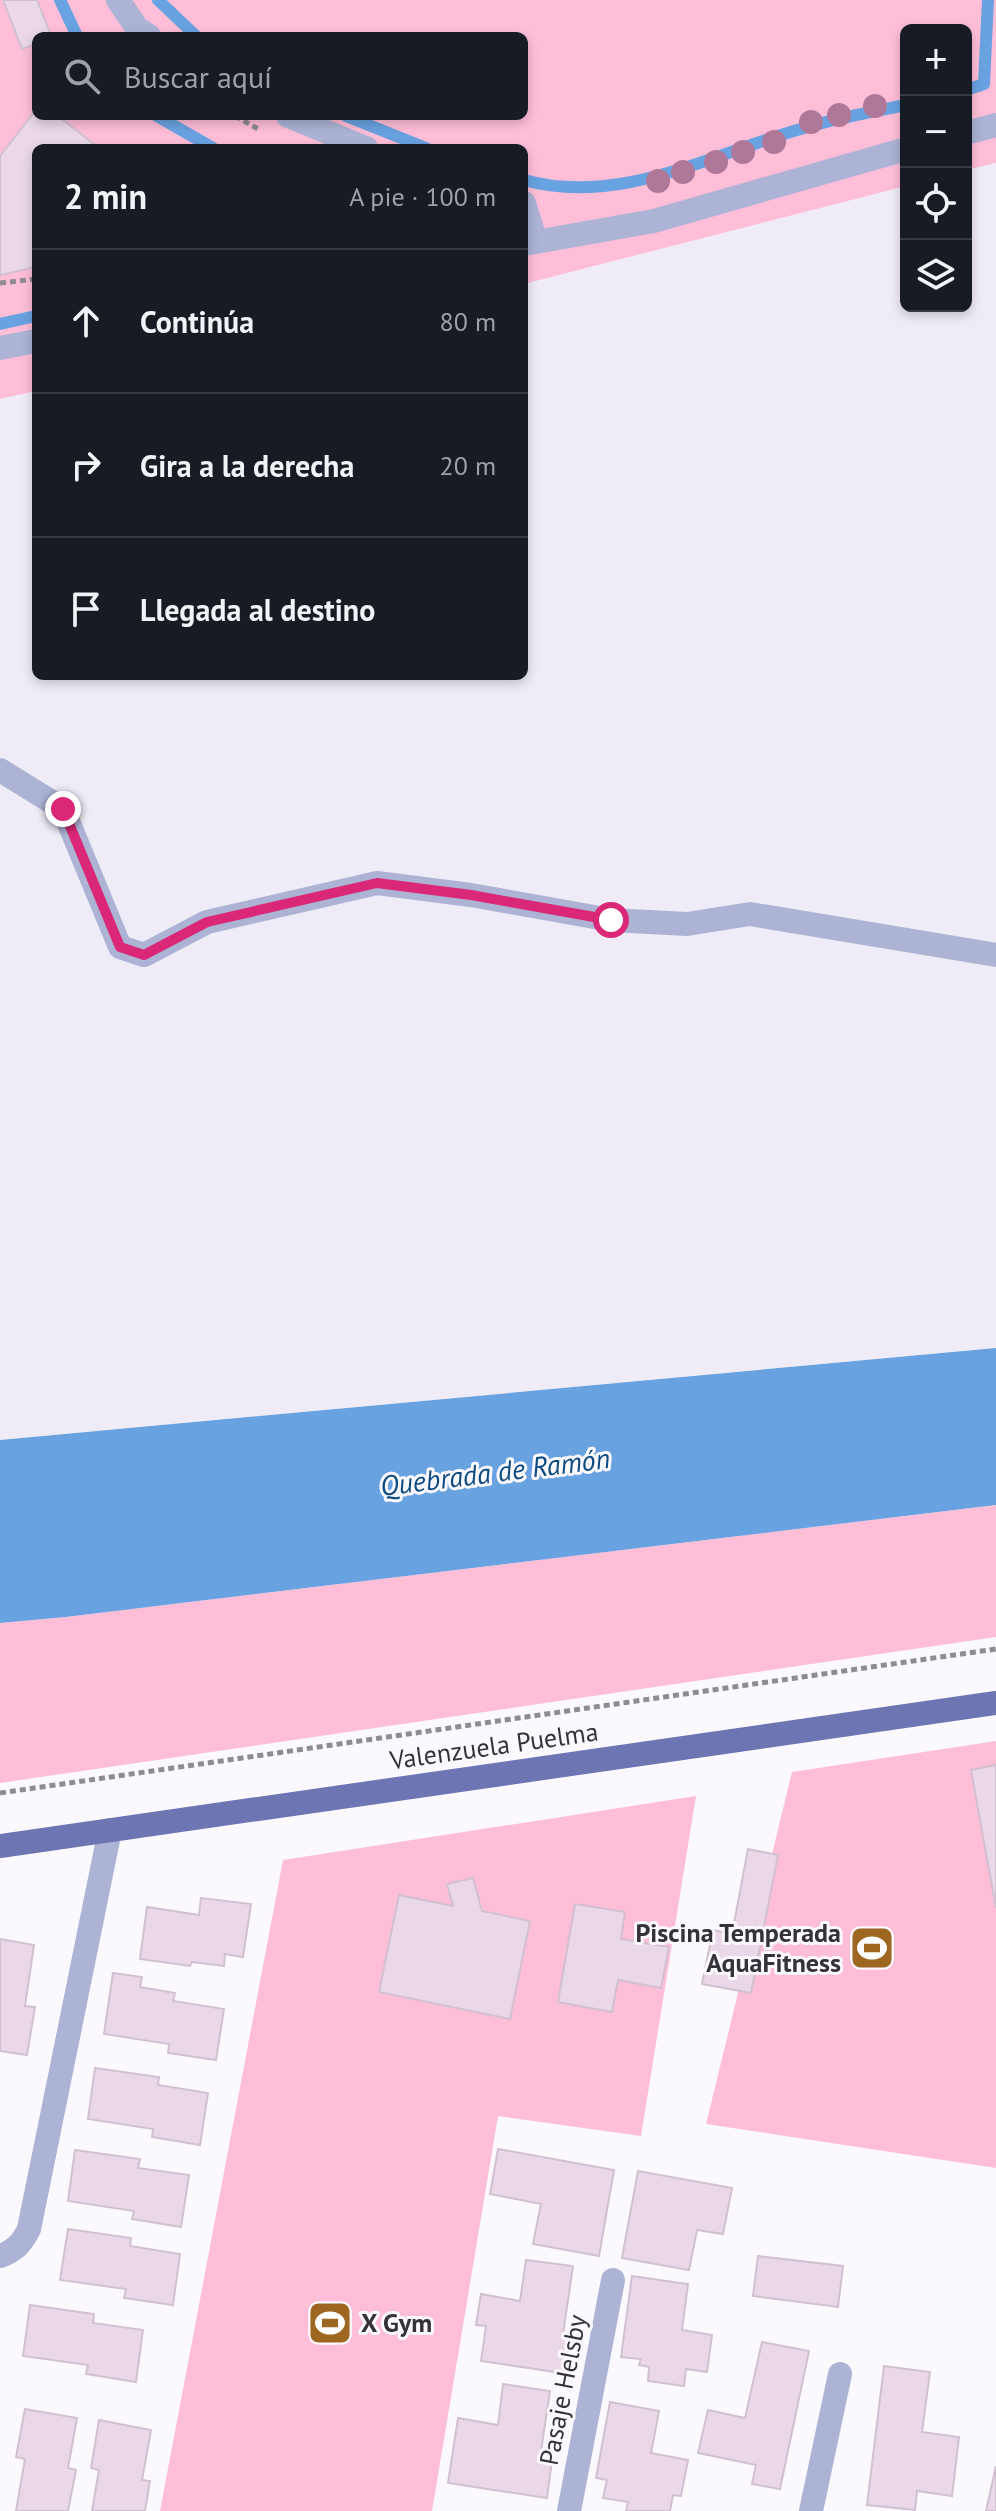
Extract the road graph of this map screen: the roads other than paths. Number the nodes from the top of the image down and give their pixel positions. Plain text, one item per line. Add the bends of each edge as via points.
1 (118, 0) edge
2 (143, 32) edge
3 (298, 120) edge
4 (996, 125) edge
5 (972, 131) edge
6 (356, 144) edge
7 (900, 151) edge
8 (530, 243) edge
9 (32, 342) edge
10 (0, 348) edge
11 (0, 770) edge
12 (996, 955) edge
13 (996, 1703) edge
14 (110, 1830) junction
15 (0, 1846) edge
16 (0, 2256) edge
17 (613, 2280) dead end
18 (840, 2374) dead end
19 (569, 2511) edge
20 (811, 2511) edge

1 - 2 street
3 - 6 street
4 - 5 street
7 - 8 street via 654,221
9 - 10 street
11 - 12 street via 63,809 120,947 144,955 207,922 377,883 611,920 687,924 750,914
13 - 14 main road, Valenzuela Puelma
14 - 15 main road, Valenzuela Puelma
14 - 16 street via 29,2229 22,2242
17 - 19 street, Pasaje Helsby
18 - 20 street

